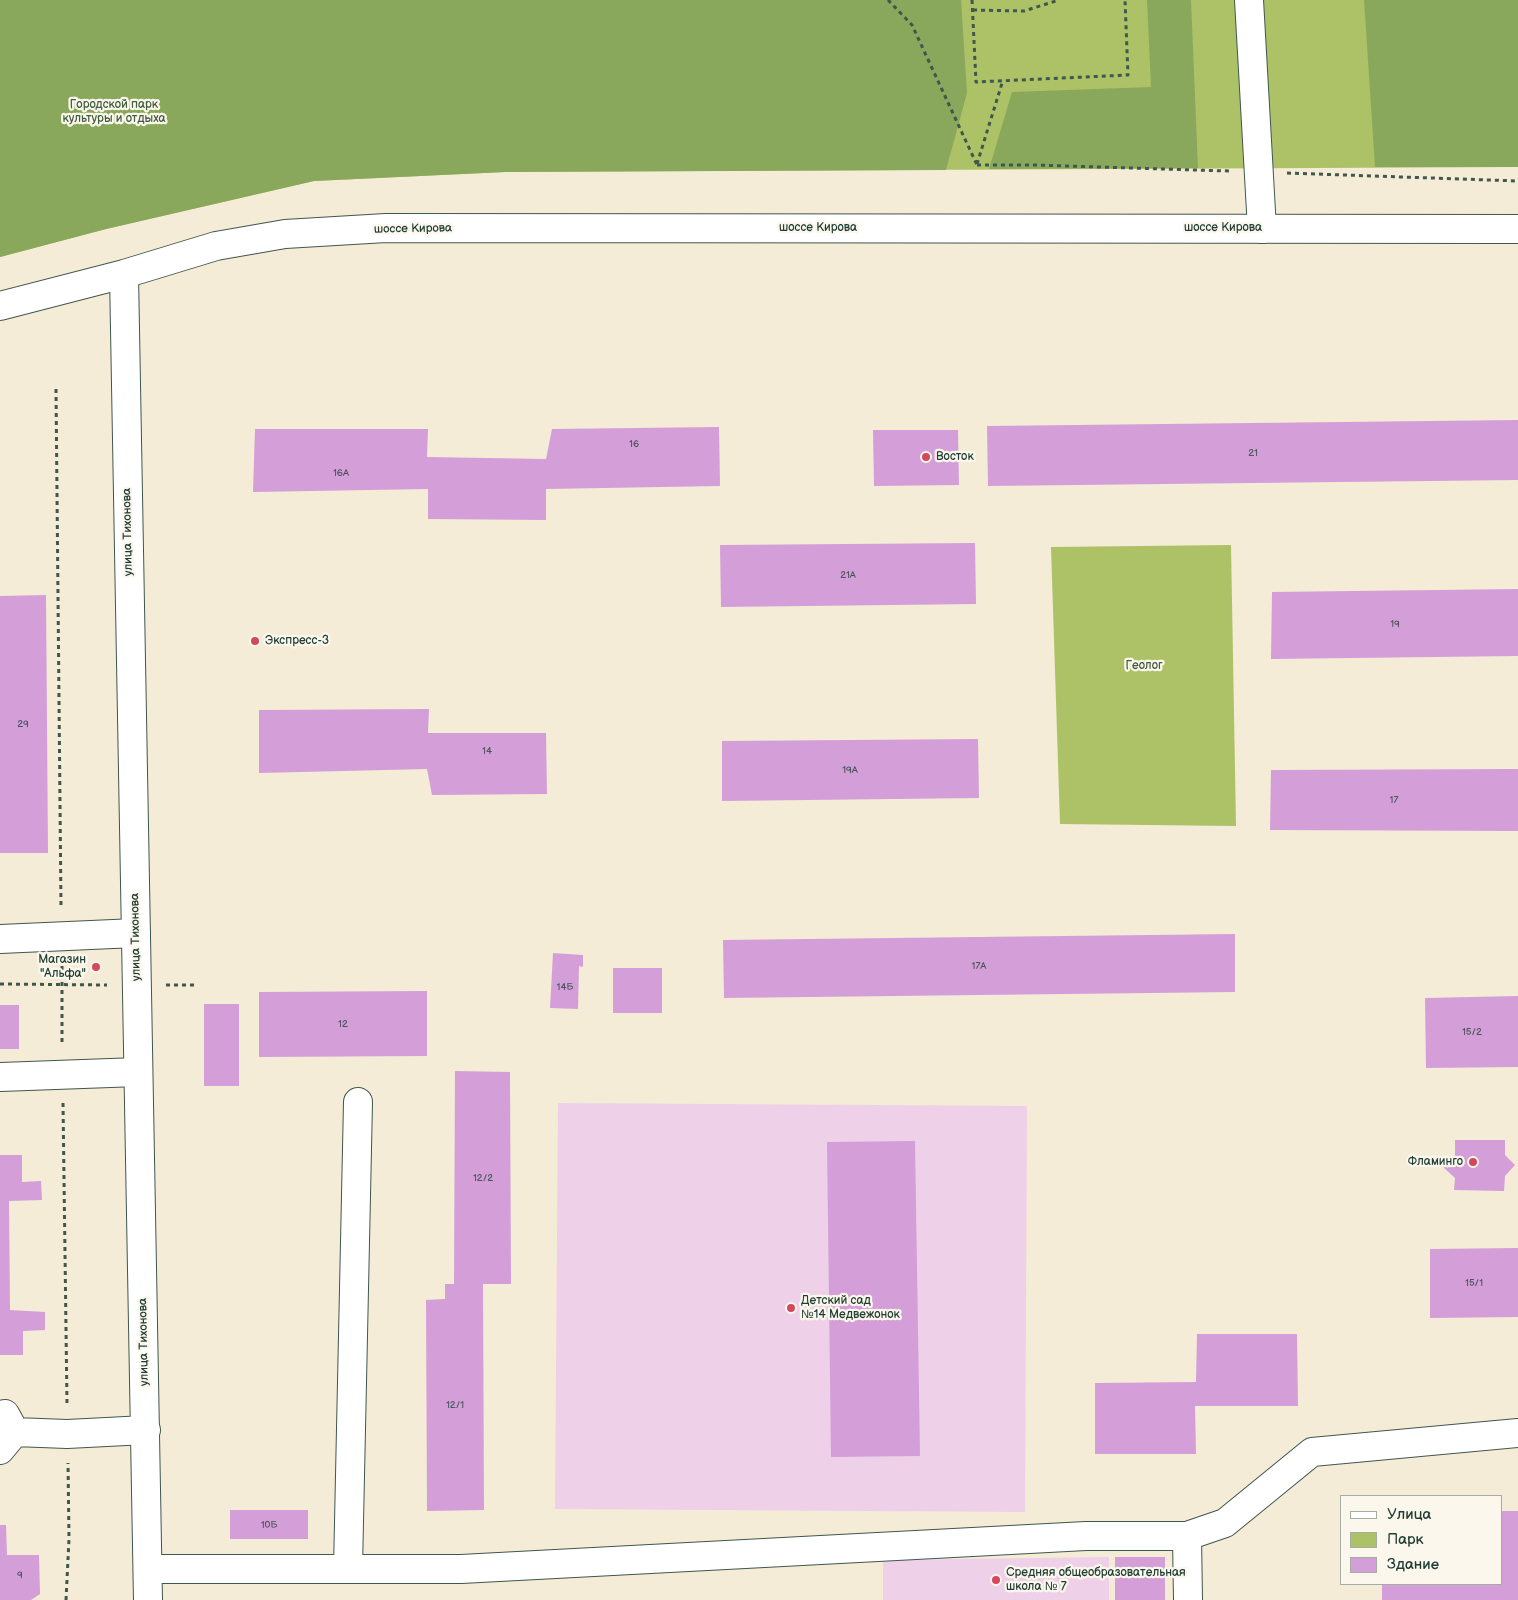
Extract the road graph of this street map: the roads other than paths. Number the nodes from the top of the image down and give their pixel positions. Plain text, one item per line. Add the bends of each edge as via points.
1 (1249, 0) edge
2 (1262, 228) junction
3 (1518, 229) edge
4 (124, 274) junction
5 (0, 306) edge
6 (136, 933) junction
7 (0, 939) edge
8 (138, 1072) junction
9 (0, 1077) edge
10 (358, 1102) dead end
11 (146, 1430) junction
12 (5, 1432) edge
13 (1518, 1433) edge
14 (1186, 1536) junction
15 (148, 1568) junction
16 (348, 1569) junction
17 (148, 1600) edge
18 (1188, 1600) edge

1 - 2 main road
2 - 3 main road, шоссе Кирова
2 - 4 main road, шоссе Кирова via 386,228 250,239
4 - 5 main road, шоссе Кирова
4 - 6 main road, улица Тихонова
6 - 7 main road
6 - 8 main road, улица Тихонова
8 - 9 main road
8 - 11 main road, улица Тихонова
10 - 16 main road
11 - 12 main road via 67,1434
11 - 15 main road, улица Тихонова
13 - 14 main road via 1312,1452 1225,1523
14 - 16 main road via 1086,1536 461,1569
14 - 18 main road
15 - 16 main road
15 - 17 main road, улица Тихонова

